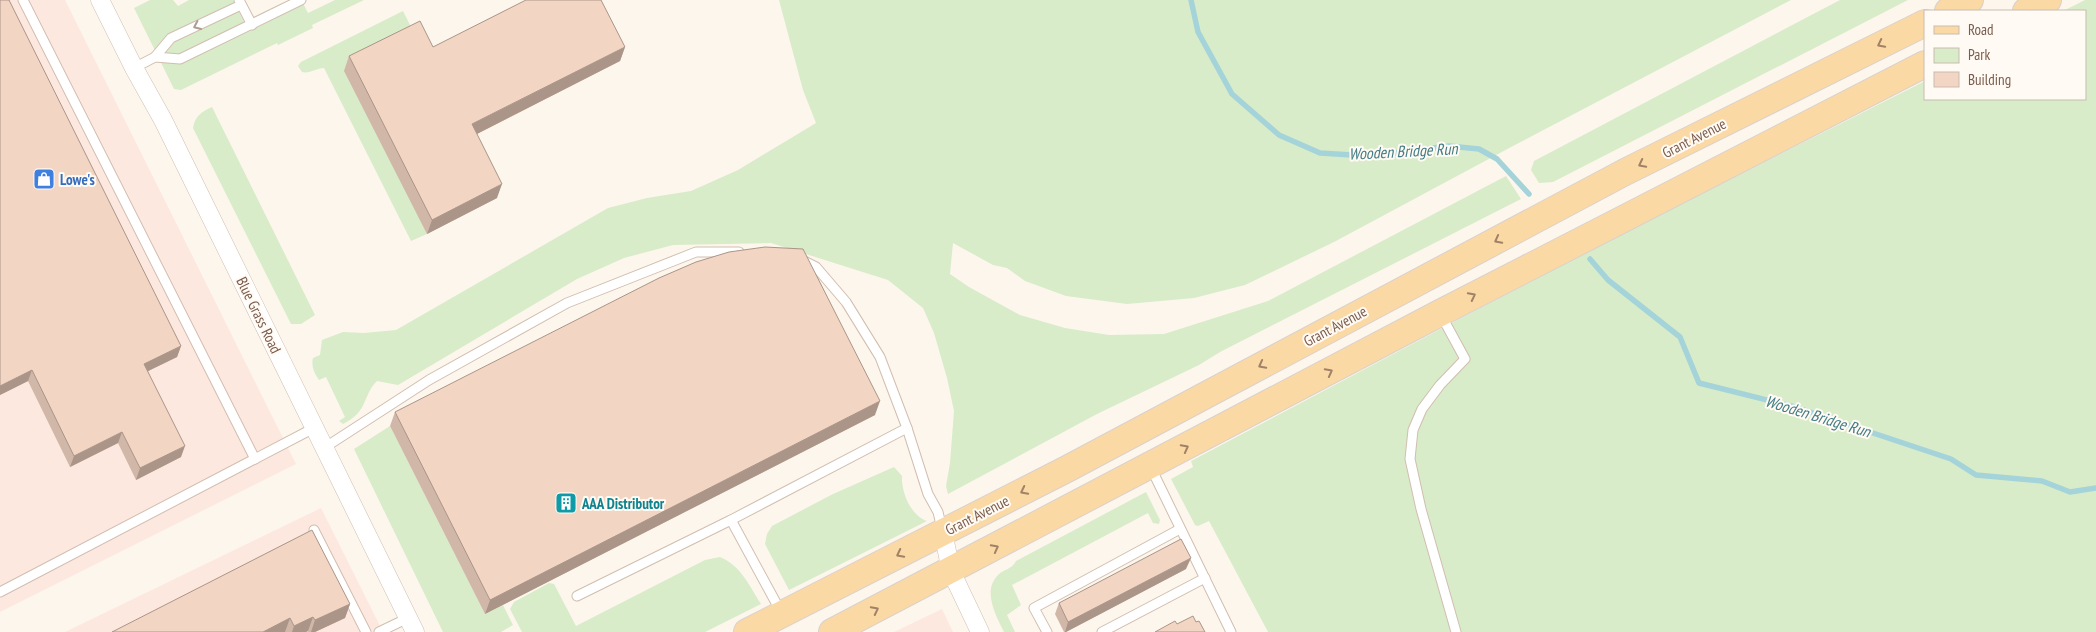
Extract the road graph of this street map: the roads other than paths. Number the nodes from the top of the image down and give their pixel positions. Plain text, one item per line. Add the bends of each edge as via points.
1 (23, 0) edge
2 (100, 0) edge
3 (301, 0) edge
4 (1970, 0) edge
5 (2048, 0) edge
6 (240, 3) edge
7 (1950, 10) edge
8 (2028, 10) edge
9 (1924, 23) edge
10 (252, 24) junction
11 (155, 57) junction
12 (1924, 65) edge
13 (134, 68) junction
14 (744, 252) edge
15 (792, 256) edge
16 (1440, 313) junction
17 (314, 428) junction
18 (908, 428) junction
19 (324, 448) junction
20 (255, 459) junction
21 (1150, 467) junction
22 (731, 520) junction
23 (1180, 529) junction
24 (314, 530) edge
25 (943, 532) junction
26 (951, 570) junction
27 (1205, 578) junction
28 (0, 592) edge
29 (577, 596) dead end
30 (783, 614) junction
31 (411, 625) edge
32 (366, 632) edge
33 (380, 632) edge
34 (747, 632) edge
35 (832, 632) edge
36 (980, 632) edge
37 (1047, 632) edge
38 (1102, 632) edge
39 (1231, 632) edge
40 (1456, 632) edge

1 - 20 lane
2 - 13 street, Blue Grass Road
3 - 10 lane
4 - 7 main road
5 - 8 main road
6 - 10 lane
6 -> 11 lane via 171,38
9 -> 25 main road, Grant Avenue via 1625,172
10 - 11 lane via 180,59
11 - 13 lane
16 -> 12 main road
13 - 17 street, Blue Grass Road via 163,120
14 - 19 lane via 696,252 567,303 429,380
15 - 18 lane via 816,267 846,302 880,357
21 -> 16 main road
16 - 40 lane via 1465,359 1422,408 1413,430 1410,460
17 - 19 street, Blue Grass Road
17 - 20 lane
18 - 22 lane
18 - 25 lane
19 - 31 street, Blue Grass Road
20 - 28 lane
21 - 23 lane
26 -> 21 main road
22 - 29 lane
22 - 30 lane
23 - 27 lane
23 - 37 lane via 1034,608
24 - 32 lane
25 - 26 street
25 -> 30 main road, Grant Avenue
35 -> 26 main road
26 - 36 street
27 - 38 lane
27 - 39 lane
30 - 34 main road, Grant Avenue
31 - 33 lane

